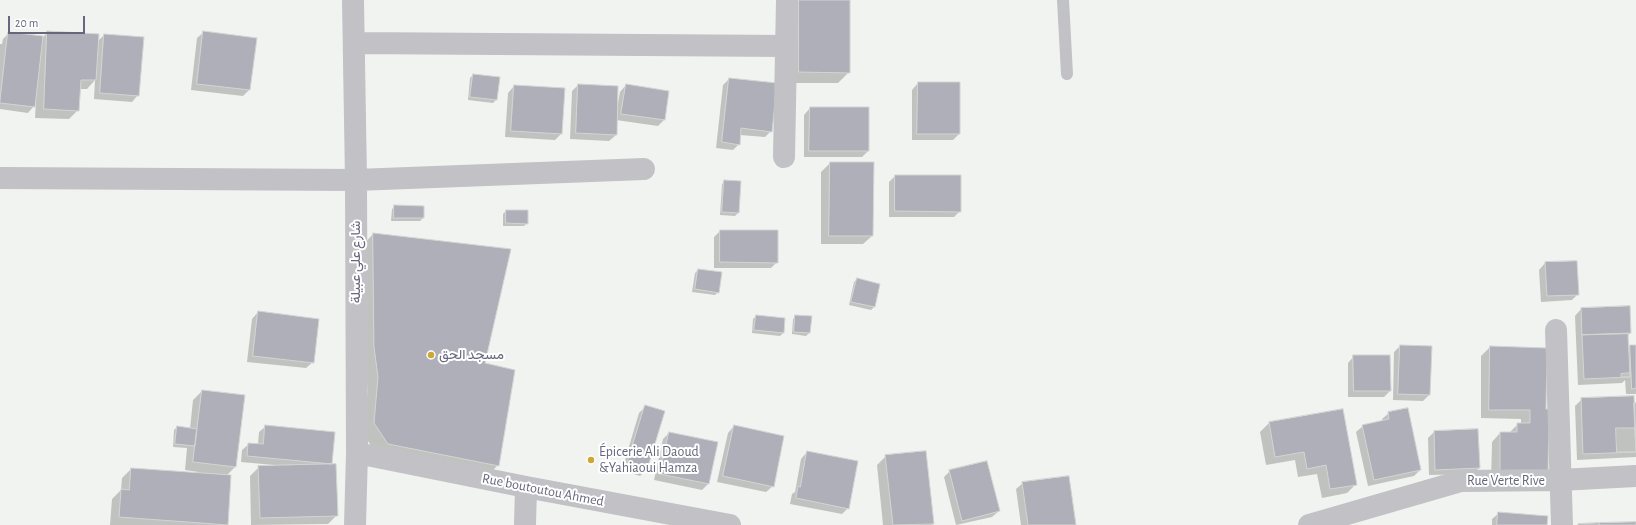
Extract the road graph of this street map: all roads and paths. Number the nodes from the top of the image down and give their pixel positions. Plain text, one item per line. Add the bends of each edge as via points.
1 (353, 0) edge
2 (787, 0) edge
3 (1063, 0) edge
4 (355, 43) junction
5 (786, 46) junction
6 (1067, 74) dead end
7 (784, 157) dead end
8 (644, 169) dead end
9 (0, 178) edge
10 (356, 180) junction
11 (1556, 330) dead end
12 (357, 453) junction
13 (1636, 476) edge
14 (1560, 480) junction
15 (526, 487) junction
16 (682, 520) edge
17 (1317, 524) edge
18 (356, 525) edge
19 (525, 525) edge
20 (730, 525) edge
21 (1562, 525) edge

1 - 4 street, شارع علي عبيلة
2 - 5 street
3 - 6 lane
4 - 5 street
4 - 10 street, شارع علي عبيلة
5 - 7 street
8 - 10 street
9 - 10 street
10 - 12 street, شارع علي عبيلة
11 - 14 street
12 - 15 street, Rue boutoutou Ahmed
12 - 18 street, شارع علي عبيلة
13 - 14 street, Rue Verte Rive
14 - 17 street, Rue Verte Rive via 1462,481
14 - 21 street
15 - 16 street, Rue boutoutou Ahmed
15 - 19 street
16 - 20 street, Rue boutoutou Ahmed

